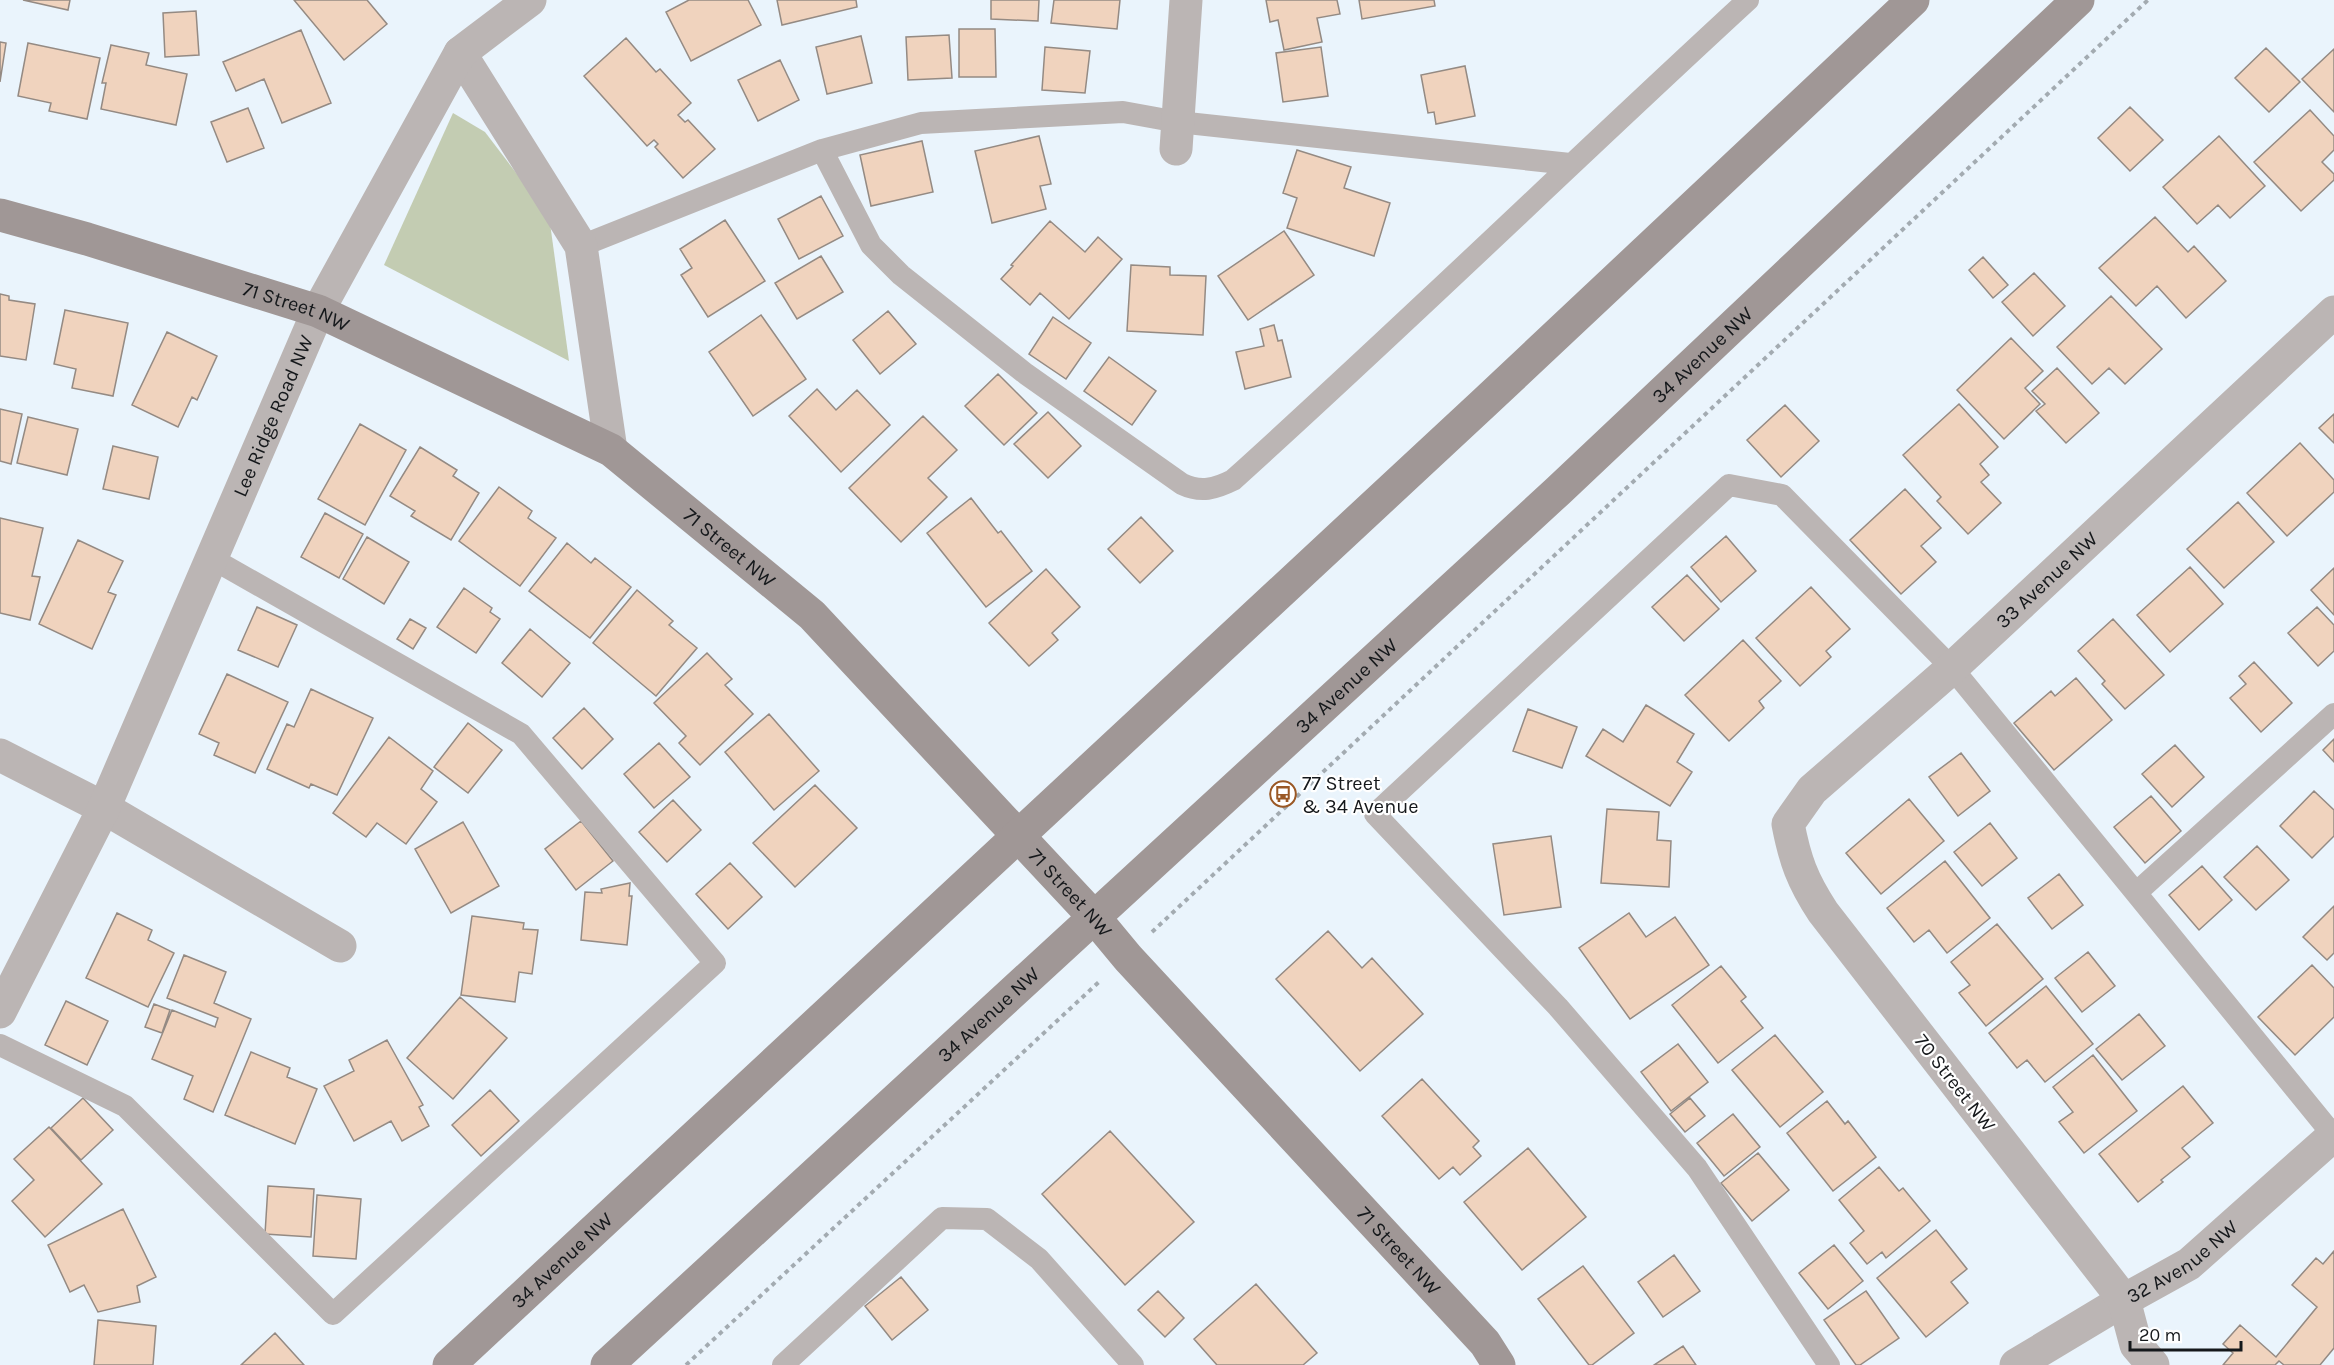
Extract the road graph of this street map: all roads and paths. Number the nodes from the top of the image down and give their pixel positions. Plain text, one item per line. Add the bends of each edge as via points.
1 (530, 0) edge
2 (1186, 0) edge
3 (1748, 0) edge
4 (1913, 0) edge
5 (2078, 0) edge
6 (2148, 0) edge
7 (460, 53) junction
8 (1177, 135) junction
9 (822, 150) junction
10 (1570, 164) junction
11 (0, 215) edge
12 (581, 246) junction
13 (318, 311) junction
14 (2334, 312) edge
15 (611, 450) junction
16 (212, 558) junction
17 (1952, 668) junction
18 (2334, 714) edge
19 (0, 754) edge
20 (104, 807) junction
21 (1020, 836) junction
22 (1796, 860) joint
23 (2136, 893) junction
24 (1094, 916) junction
25 (340, 946) dead end
26 (1128, 958) junction
27 (0, 1012) edge
28 (0, 1045) edge
29 (2334, 1135) edge
30 (2124, 1300) junction
31 (449, 1365) edge
32 (607, 1365) edge
33 (686, 1365) edge
34 (783, 1365) edge
35 (1133, 1365) edge
36 (1499, 1365) edge
37 (1829, 1365) edge
38 (2016, 1365) edge
39 (2153, 1365) edge

1 - 7 street, Lee Ridge Road NW
2 - 8 street
3 - 10 lane
4 - 21 main road, 34 Avenue NW
5 - 24 main road, 34 Avenue NW via 1567,483
6 - 26 path
7 - 12 street
7 - 13 street, Lee Ridge Road NW
8 - 9 lane via 1123,112 921,123
8 - 10 lane
9 - 10 lane via 871,245 901,275 1026,374 1172,477 1189,487 1207,490 1233,480
9 - 12 lane
11 - 13 main road, 71 Street NW
12 - 15 street
13 - 15 main road, 71 Street NW
13 - 16 street, Lee Ridge Road NW
14 - 17 street, 33 Avenue NW
15 - 21 main road, 71 Street NW via 812,615
16 - 20 street, Lee Ridge Road NW
16 - 28 lane via 521,734 715,963 333,1314 125,1106
17 - 22 street, 33 Avenue NW via 1812,790 1788,824
17 - 23 lane
17 - 37 lane via 1782,495 1728,485 1375,814 1558,1007 1697,1168
18 - 23 lane
19 - 20 street
20 - 25 street
20 - 27 street, Lee Ridge Road NW
21 - 24 main road, 71 Street NW
21 - 31 main road, 34 Avenue NW
22 - 30 street, 70 Street NW via 1822,912
23 - 29 lane
24 - 26 main road, 71 Street NW
24 - 32 main road, 34 Avenue NW
26 - 33 path via 1081,997
26 - 36 main road, 71 Street NW via 1485,1343
29 - 30 street, 32 Avenue NW via 2189,1264
30 - 38 street, 32 Avenue NW
30 - 39 street via 2136,1345
34 - 35 lane via 942,1218 987,1219 1039,1259

